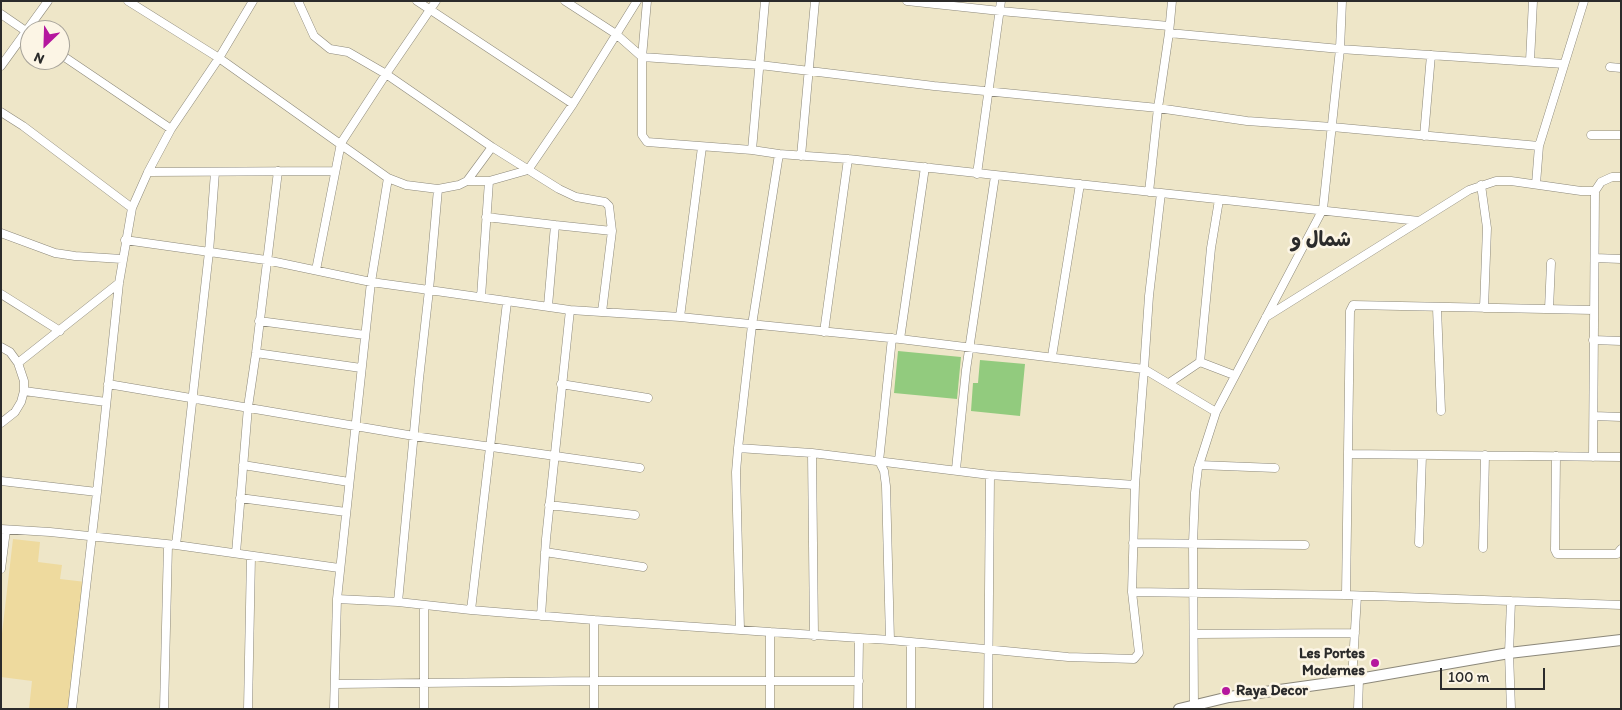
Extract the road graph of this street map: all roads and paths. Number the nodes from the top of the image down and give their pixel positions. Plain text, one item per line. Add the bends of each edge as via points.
1 (48, 1) edge
2 (128, 1) edge
3 (253, 1) edge
4 (298, 1) edge
5 (417, 1) edge
6 (436, 1) edge
7 (565, 1) edge
8 (637, 1) edge
9 (646, 1) edge
10 (765, 1) edge
11 (815, 1) edge
12 (907, 1) edge
13 (1001, 1) edge
14 (1172, 1) edge
15 (1342, 1) edge
16 (1532, 1) edge
17 (1584, 1) edge
18 (430, 10) junction
19 (1000, 11) junction
20 (1, 14) edge
21 (37, 20) edge
22 (20, 27) edge
23 (1169, 29) junction
24 (616, 34) junction
25 (20, 44) edge
26 (1340, 49) junction
27 (1431, 55) junction
28 (642, 57) junction
29 (219, 58) junction
30 (70, 61) edge
31 (1530, 61) junction
32 (1564, 64) junction
33 (760, 65) junction
34 (1, 66) edge
35 (1610, 67) dead end
36 (1621, 68) edge
37 (810, 71) junction
38 (386, 74) junction
39 (988, 92) junction
40 (573, 104) junction
41 (1158, 108) junction
42 (1, 112) edge
43 (1332, 127) junction
44 (171, 129) junction
45 (1621, 134) edge
46 (1591, 135) dead end
47 (1424, 136) junction
48 (341, 143) junction
49 (1539, 146) junction
50 (492, 147) junction
51 (702, 147) junction
52 (752, 150) junction
53 (778, 154) junction
54 (801, 156) junction
55 (848, 159) junction
56 (924, 167) junction
57 (528, 170) junction
58 (278, 171) junction
59 (335, 171) junction
60 (148, 172) junction
61 (215, 172) junction
62 (977, 174) junction
63 (995, 176) junction
64 (1621, 176) edge
65 (388, 178) junction
66 (467, 181) junction
67 (489, 181) junction
68 (1080, 184) junction
69 (1536, 184) junction
70 (1481, 185) junction
71 (438, 189) junction
72 (1595, 191) junction
73 (1149, 192) junction
74 (1160, 193) junction
75 (1219, 200) junction
76 (132, 208) junction
77 (1323, 209) junction
78 (486, 217) junction
79 (1418, 221) junction
80 (555, 224) junction
81 (612, 231) junction
82 (1, 234) edge
83 (125, 240) junction
84 (209, 252) junction
85 (1595, 258) junction
86 (122, 259) junction
87 (1621, 259) edge
88 (266, 260) junction
89 (1551, 263) dead end
90 (316, 270) junction
91 (371, 282) junction
92 (119, 283) junction
93 (429, 290) junction
94 (1, 294) edge
95 (481, 298) junction
96 (507, 302) junction
97 (548, 306) junction
98 (1437, 308) junction
99 (1484, 308) junction
100 (1549, 309) junction
101 (570, 310) junction
102 (1593, 310) junction
103 (602, 312) junction
104 (680, 317) junction
105 (1265, 317) junction
106 (259, 321) junction
107 (752, 325) junction
108 (60, 331) junction
109 (824, 332) junction
110 (366, 335) junction
111 (896, 339) junction
112 (1593, 340) junction
113 (1621, 342) edge
114 (1, 347) edge
115 (971, 347) junction
116 (256, 353) junction
117 (1052, 356) junction
118 (18, 362) junction
119 (1200, 362) junction
120 (362, 368) junction
121 (1144, 369) junction
122 (1234, 375) junction
123 (108, 384) junction
124 (561, 384) junction
125 (1168, 384) junction
126 (24, 391) junction
127 (192, 398) junction
128 (648, 398) dead end
129 (106, 402) junction
130 (248, 407) junction
131 (1441, 411) dead end
132 (1216, 412) junction
133 (1594, 416) junction
134 (1621, 417) edge
135 (1, 423) edge
136 (355, 426) junction
137 (414, 436) junction
138 (490, 447) junction
139 (738, 448) junction
140 (812, 453) junction
141 (1348, 454) junction
142 (1422, 455) junction
143 (554, 456) junction
144 (1485, 456) junction
145 (1556, 456) junction
146 (1593, 457) junction
147 (1621, 457) edge
148 (879, 461) junction
149 (243, 465) junction
150 (1199, 465) junction
151 (640, 468) dead end
152 (1274, 468) dead end
153 (956, 470) junction
154 (990, 474) junction
155 (1, 480) edge
156 (349, 482) junction
157 (1135, 485) junction
158 (97, 492) junction
159 (240, 498) junction
160 (549, 505) junction
161 (346, 512) junction
162 (635, 515) dead end
163 (3, 529) edge
164 (92, 537) junction
165 (1134, 543) junction
166 (1193, 543) junction
167 (1419, 543) dead end
168 (172, 545) junction
169 (1305, 545) dead end
170 (1483, 548) dead end
171 (1621, 549) edge
172 (545, 552) junction
173 (236, 553) junction
174 (251, 556) junction
175 (643, 567) dead end
176 (339, 568) junction
177 (1, 569) edge
178 (1132, 592) junction
179 (1194, 593) junction
180 (1346, 595) junction
181 (1358, 596) junction
182 (337, 599) junction
183 (1511, 601) junction
184 (398, 602) junction
185 (424, 605) junction
186 (1621, 605) edge
187 (471, 610) junction
188 (540, 616) junction
189 (594, 620) junction
190 (740, 630) junction
191 (770, 632) junction
192 (1355, 633) junction
193 (1194, 634) junction
194 (814, 636) junction
195 (859, 639) junction
196 (890, 640) junction
197 (1621, 640) edge
198 (911, 642) junction
199 (988, 650) junction
200 (1509, 653) junction
201 (1356, 680) junction
202 (859, 681) junction
203 (594, 682) junction
204 (770, 682) junction
205 (423, 683) junction
206 (336, 684) junction
207 (1194, 707) edge
208 (72, 709) edge
209 (164, 709) edge
210 (248, 709) edge
211 (334, 709) edge
212 (424, 709) edge
213 (594, 709) edge
214 (770, 709) edge
215 (858, 709) edge
216 (912, 709) edge
217 (988, 709) edge
218 (1179, 709) edge
219 (1358, 709) edge
220 (1511, 709) edge

1 - 21 street
2 - 29 street
3 - 29 street
4 - 38 street via 314,36 330,49 348,52
5 - 18 street
6 - 18 street
7 - 24 street
8 - 24 street
9 - 28 street
10 - 33 street
11 - 37 street
12 - 19 street
13 - 19 street
14 - 23 street
15 - 26 street
16 - 31 street
17 - 32 street
18 - 38 street
18 - 40 street
19 - 23 street
19 - 39 street
20 - 22 street
23 - 26 street
23 - 41 street
24 - 28 street
24 - 40 street
25 - 34 street
26 - 27 street
26 - 43 street
27 - 31 street
27 - 47 street
28 - 33 street
28 - 51 street via 643,139
29 - 44 street
29 - 48 street
30 - 44 street
31 - 32 street
32 - 49 street
33 - 37 street
33 - 52 street
35 - 36 street
37 - 39 street
37 - 54 street
38 - 48 street
38 - 50 street
39 - 41 street
39 - 62 street
40 - 57 street
41 - 43 street via 1247,121
41 - 73 street
42 - 76 street
43 - 47 street
43 - 77 street
44 - 60 street
45 - 46 street
47 - 49 street
48 - 59 street
48 - 65 street
49 - 69 street
50 - 57 street
50 - 66 street
51 - 52 street
51 - 104 street
52 - 53 street
53 - 54 street
53 - 107 street
54 - 55 street
55 - 56 street
55 - 109 street
56 - 62 street
56 - 111 street
57 - 67 street
57 - 81 street via 567,194 604,202 609,206
58 - 59 street
58 - 61 street
58 - 88 street
59 - 90 street
60 - 61 street
60 - 76 street
61 - 84 street
62 - 63 street
63 - 68 street
63 - 115 street
64 - 72 street via 1602,182
65 - 71 street via 406,185
65 - 91 street
66 - 67 street
66 - 71 street via 459,186
67 - 78 street
68 - 73 street
68 - 117 street
69 - 70 street via 1512,180
69 - 72 street
70 - 79 street
70 - 99 street via 1487,228
71 - 93 street
72 - 85 street
73 - 74 street
74 - 75 street
74 - 121 street
75 - 77 street
75 - 119 street
76 - 83 street
77 - 79 street
77 - 105 street
78 - 80 street
78 - 95 street
79 - 105 street
80 - 81 street
80 - 97 street
81 - 103 street
82 - 86 street via 55,253
83 - 84 street
83 - 86 street
84 - 88 street
84 - 127 street
85 - 87 street
85 - 102 street
86 - 92 street
88 - 90 street
88 - 106 street
89 - 100 street
90 - 91 street
91 - 93 street
91 - 110 street
92 - 108 street
92 - 123 street
93 - 95 street
93 - 137 street
94 - 108 street
95 - 96 street
96 - 97 street
96 - 138 street
97 - 101 street
98 - 99 street
98 - 131 street
98 - 141 street via 1360,304 1351,308
99 - 100 street
100 - 102 street
101 - 103 street
101 - 124 street
102 - 112 street
103 - 104 street
104 - 107 street
105 - 122 street
106 - 110 street
106 - 116 street
107 - 109 street
107 - 139 street
108 - 118 street
109 - 111 street
110 - 120 street
111 - 115 street
111 - 148 street
112 - 113 street
112 - 133 street
114 - 118 street
115 - 117 street
115 - 153 street
116 - 120 street
116 - 130 street
117 - 121 street
118 - 126 street
119 - 122 street
119 - 125 street
120 - 136 street
121 - 125 street
121 - 157 street
122 - 132 street
123 - 127 street
123 - 129 street
124 - 128 street
124 - 143 street
125 - 132 street
126 - 129 street
126 - 135 street via 15,412
127 - 130 street
127 - 168 street
129 - 158 street
130 - 136 street
130 - 149 street
132 - 150 street
133 - 134 street
133 - 146 street
136 - 137 street
136 - 156 street
137 - 138 street
137 - 184 street
138 - 143 street
138 - 187 street
139 - 140 street
139 - 190 street
140 - 148 street
140 - 194 street
141 - 142 street
141 - 180 street
142 - 144 street
142 - 167 street
143 - 151 street
143 - 160 street
144 - 145 street
144 - 170 street
145 - 146 street
145 - 171 street via 1557,554 1617,554
146 - 147 street
148 - 153 street
148 - 196 street via 885,477
149 - 156 street
149 - 159 street
150 - 152 street
150 - 166 street
153 - 154 street
154 - 157 street
154 - 199 street
155 - 158 street
156 - 161 street
157 - 165 street
158 - 164 street
159 - 161 street
159 - 173 street
160 - 162 street
160 - 172 street
161 - 176 street
163 - 164 street
163 - 177 street
164 - 168 street
164 - 208 street
165 - 166 street
165 - 178 street
166 - 169 street
166 - 179 street
168 - 173 street
168 - 209 street
172 - 175 street
172 - 188 street
173 - 174 street
174 - 176 street
174 - 210 street
176 - 182 street
178 - 179 street
178 - 199 street via 1139,653 1134,659
179 - 180 street
179 - 193 street
180 - 181 street
181 - 183 street
181 - 192 street
182 - 184 street
182 - 206 street
183 - 186 street
183 - 200 street
184 - 185 street
185 - 187 street
185 - 205 street
187 - 188 street
188 - 189 street
189 - 190 street
189 - 203 street
190 - 191 street
191 - 194 street
191 - 204 street
192 - 193 street
192 - 201 street
193 - 207 street
194 - 195 street
195 - 196 street
195 - 202 street
196 - 198 street
197 - 200 street
198 - 199 street
198 - 216 street
199 - 217 street
200 - 201 street
200 - 220 street
201 - 207 street via 1229,697
201 - 219 street
202 - 204 street
202 - 215 street
203 - 204 street
203 - 205 street
203 - 213 street
204 - 214 street
205 - 206 street
205 - 212 street
206 - 211 street
207 - 218 street

